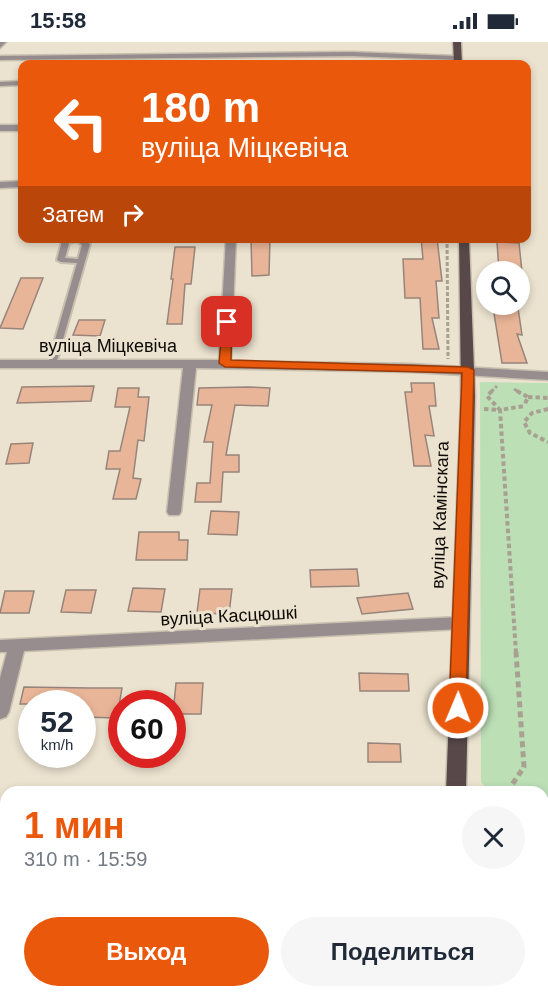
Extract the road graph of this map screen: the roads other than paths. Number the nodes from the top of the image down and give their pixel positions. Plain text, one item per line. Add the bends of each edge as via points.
1 (457, 42) edge
2 (0, 58) edge
3 (442, 60) edge
4 (457, 60) edge
5 (18, 83) edge
6 (0, 84) edge
7 (0, 128) edge
8 (18, 128) edge
9 (0, 184) edge
10 (18, 184) edge
11 (231, 243) edge
12 (464, 243) edge
13 (81, 261) dead end
14 (190, 363) junction
15 (225, 363) junction
16 (0, 364) edge
17 (52, 364) junction
18 (468, 370) junction
19 (548, 376) edge
20 (174, 512) dead end
21 (460, 623) junction
22 (8, 646) edge
23 (0, 712) edge
24 (456, 786) edge

1 - 4 main road
2 - 3 street via 351,54
5 - 6 street
7 - 8 street
9 - 10 street
11 - 15 street
12 - 18 main road, вуліца Камінскага
13 - 17 lane
14 - 15 street, вуліца Міцкевіча
14 - 17 street, вуліца Міцкевіча
14 - 20 street
15 - 18 street, вуліца Міцкевіча
16 - 17 street, вуліца Міцкевіча
18 - 19 street, вуліца Міцкевіча
18 - 21 main road, вуліца Камінскага
21 - 22 street, вуліца Касцюшкі
21 - 24 main road, вуліца Камінскага
22 - 23 street

